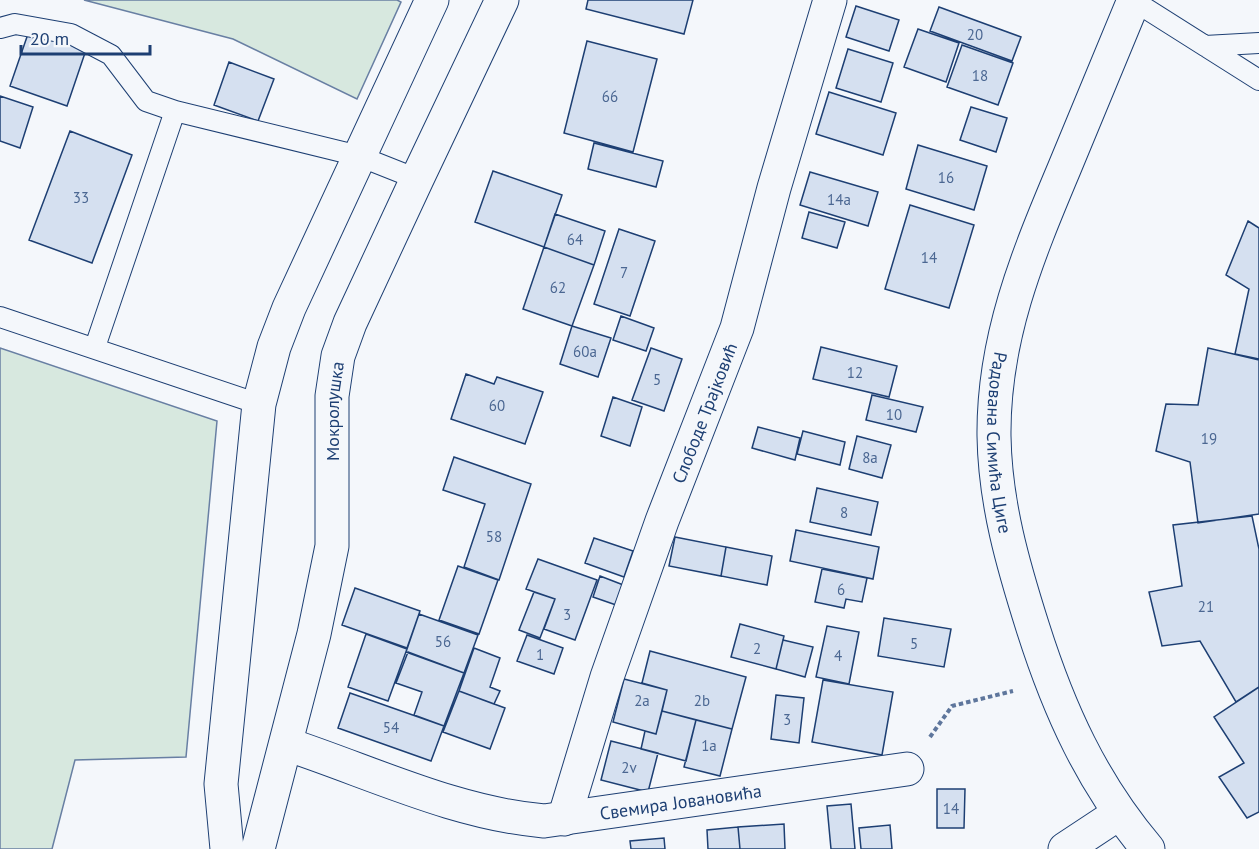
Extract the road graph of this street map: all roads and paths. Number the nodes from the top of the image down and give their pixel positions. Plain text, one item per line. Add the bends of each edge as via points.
1 (432, 0) edge
2 (502, 0) edge
3 (830, 0) edge
4 (1134, 0) edge
5 (0, 28) edge
6 (1259, 44) edge
7 (1205, 46) junction
8 (1259, 80) edge
9 (175, 111) junction
10 (359, 156) junction
11 (417, 179) junction
12 (0, 317) edge
13 (95, 347) junction
14 (259, 404) junction
15 (1050, 682) junction
16 (286, 744) junction
17 (907, 769) joint
18 (1119, 814) junction
19 (564, 819) junction
20 (227, 849) edge
21 (258, 849) edge
22 (1065, 849) edge
23 (1148, 849) edge

1 - 10 street
2 - 11 street, Мокролушка
3 - 19 street, Слободе Трајковић via 736,328 662,521
4 - 7 lane
4 - 15 street, Радована Симића Циге via 1023,267 999,360 994,436 1000,508 1016,576
5 - 9 lane via 15,24 71,34 111,55 146,101
6 - 7 lane
7 - 8 lane
9 - 10 lane
9 - 13 lane
10 - 11 lane
10 - 14 street via 289,308
11 - 16 street, Мокролушка via 338,356 332,396 332,546
12 - 13 lane
13 - 14 lane
14 - 20 street via 221,784
15 - 17 path via 952,706
15 - 18 street, Радована Симића Циге via 1080,748
16 - 19 street, Свемира Јовановића via 464,807 514,818
16 - 21 street, Мокролушка
17 - 19 street, Свемира Јовановића
18 - 22 street
18 - 23 street, Радована Симића Циге

